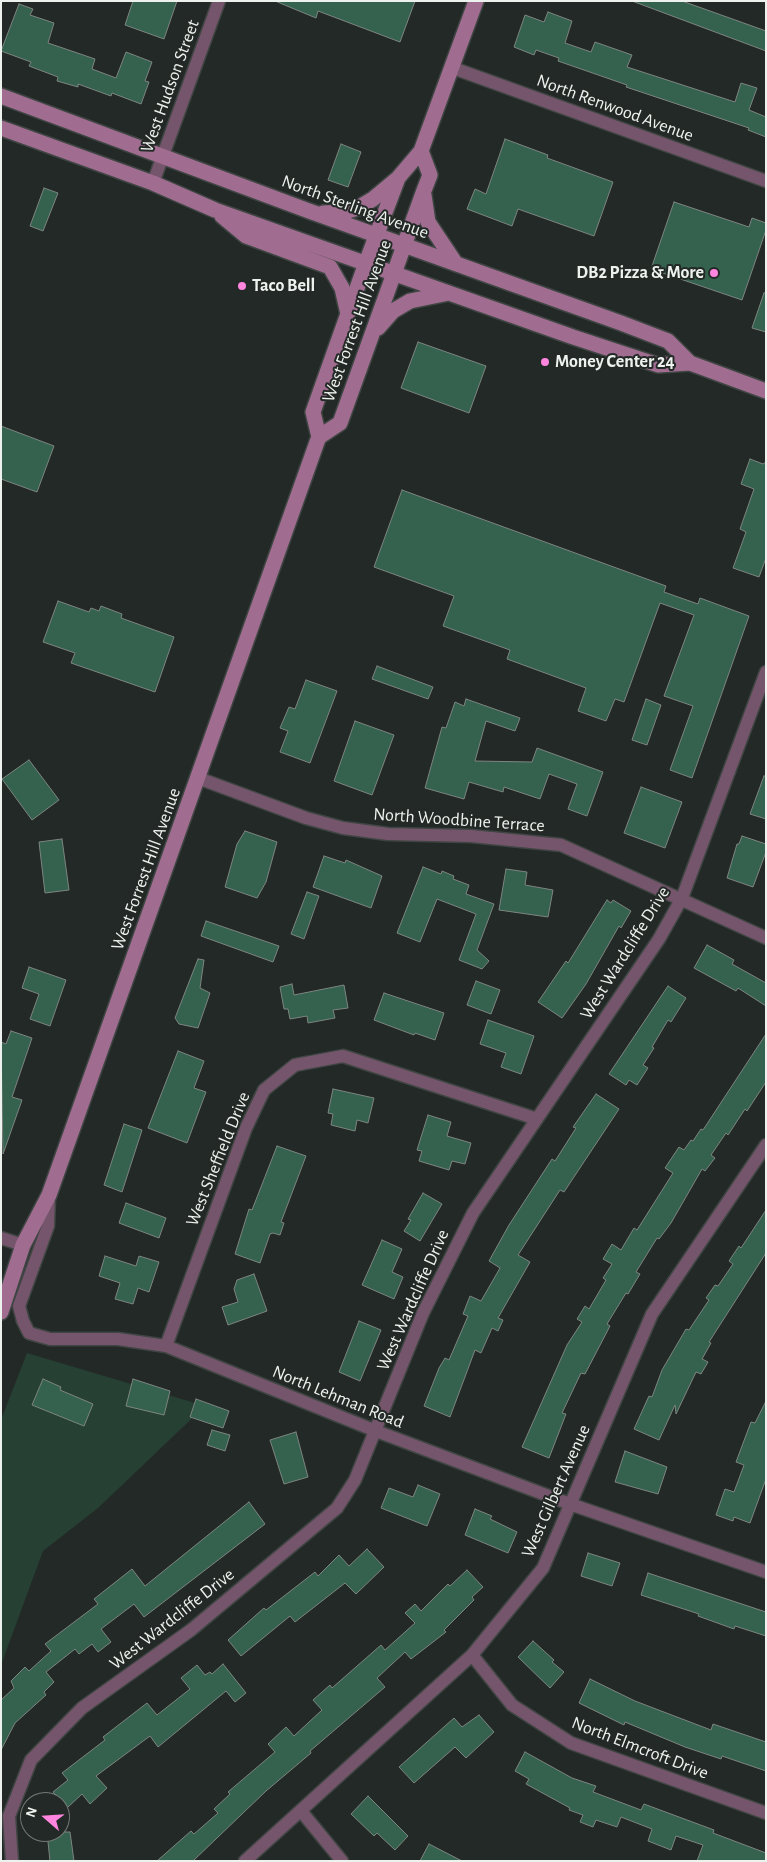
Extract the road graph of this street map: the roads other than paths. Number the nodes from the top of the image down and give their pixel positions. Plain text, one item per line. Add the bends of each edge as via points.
1 (219, 1) edge
2 (476, 1) edge
3 (453, 68) junction
4 (1, 96) edge
5 (1, 128) edge
6 (421, 151) junction
7 (164, 156) junction
8 (398, 178) junction
9 (766, 182) edge
10 (153, 183) junction
11 (423, 193) junction
12 (215, 210) junction
13 (316, 213) junction
14 (377, 235) junction
15 (405, 245) junction
16 (366, 263) junction
17 (456, 264) junction
18 (395, 274) junction
19 (450, 293) junction
20 (348, 314) junction
21 (372, 335) junction
22 (690, 363) junction
23 (766, 391) edge
24 (319, 436) junction
25 (766, 672) edge
26 (198, 778) junction
27 (682, 898) junction
28 (766, 938) edge
29 (537, 1119) junction
30 (766, 1145) edge
31 (49, 1195) junction
32 (1, 1238) edge
33 (23, 1245) junction
34 (1, 1312) edge
35 (166, 1346) junction
36 (376, 1431) junction
37 (570, 1504) junction
38 (766, 1572) edge
39 (472, 1655) junction
40 (301, 1811) junction
41 (766, 1813) edge
42 (12, 1861) edge
43 (245, 1861) edge
44 (342, 1861) edge

1 - 7 street, West Hudson Street
2 - 3 main road, West Forrest Hill Avenue
3 - 6 main road, West Forrest Hill Avenue
3 - 9 street, North Renwood Avenue
4 - 7 main road, North Sterling Avenue
5 - 10 main road, North Sterling Avenue
6 - 8 main road, West Forrest Hill Avenue
6 - 11 main road, West Forrest Hill Avenue via 430,175
7 - 10 street, West Hudson Street
7 - 13 main road, North Sterling Avenue
8 - 13 main road via 358,208
8 - 14 main road, West Forrest Hill Avenue
10 - 12 main road, North Sterling Avenue
11 - 15 main road, West Forrest Hill Avenue
11 - 17 main road via 428,222
12 - 16 main road, North Sterling Avenue
12 - 20 main road via 246,236 330,268 342,288
13 - 14 main road, North Sterling Avenue
14 - 15 main road, North Sterling Avenue
14 - 16 main road, West Forrest Hill Avenue
15 - 17 main road, North Sterling Avenue
15 - 18 main road, West Forrest Hill Avenue
16 - 18 main road, North Sterling Avenue
16 - 20 main road, West Forrest Hill Avenue
17 - 22 main road, North Sterling Avenue via 668,341
18 - 19 main road, North Sterling Avenue
18 - 21 main road, West Forrest Hill Avenue
19 - 21 main road via 410,301 393,311
19 - 22 main road, North Sterling Avenue via 658,365
20 - 24 main road, West Forrest Hill Avenue via 313,412
21 - 24 main road, West Forrest Hill Avenue via 340,423
22 - 23 main road, North Sterling Avenue
24 - 26 main road, West Forrest Hill Avenue
25 - 27 street, West Wardcliffe Drive
26 - 27 street, North Woodbine Terrace via 306,818 343,828 388,834 471,836 562,844
26 - 31 main road, West Forrest Hill Avenue
27 - 28 street, North Woodbine Terrace
27 - 29 street, West Wardcliffe Drive via 659,939
29 - 35 street, West Sheffield Drive via 343,1056 295,1065 264,1090 246,1128
29 - 36 street, West Wardcliffe Drive via 473,1213 422,1313
30 - 37 street, West Gilbert Avenue via 652,1314
31 - 33 main road, West Forrest Hill Avenue
31 - 35 street, North Lehman Road via 48,1226 19,1306 29,1333 50,1338 118,1339
32 - 33 street
33 - 34 main road, West Forrest Hill Avenue
35 - 36 street, North Lehman Road
36 - 37 street, North Lehman Road
36 - 42 street, West Wardcliffe Drive via 355,1480 337,1508 191,1630 82,1708 31,1760 9,1816
37 - 38 street, North Lehman Road
37 - 39 street, West Gilbert Avenue via 543,1568
39 - 40 street, West Gilbert Avenue
39 - 41 street, North Elmcroft Drive via 512,1705 570,1743
40 - 43 street, West Gilbert Avenue
40 - 44 street

